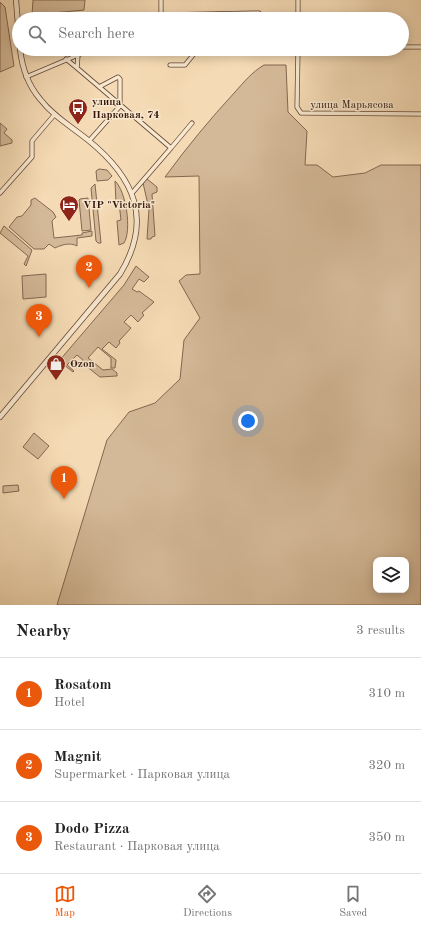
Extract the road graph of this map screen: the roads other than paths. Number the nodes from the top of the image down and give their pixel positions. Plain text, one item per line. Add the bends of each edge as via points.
1 (16, 0) edge
2 (161, 0) edge
3 (298, 0) edge
4 (17, 12) edge
5 (161, 12) edge
6 (298, 12) edge
7 (409, 47) edge
8 (421, 47) edge
9 (21, 56) edge
10 (75, 56) edge
11 (78, 56) edge
12 (192, 56) edge
13 (298, 56) edge
14 (66, 59) junction
15 (170, 65) dead end
16 (77, 68) junction
17 (26, 77) junction
18 (99, 87) junction
19 (120, 106) junction
20 (54, 114) junction
21 (421, 114) edge
22 (192, 123) dead end
23 (90, 141) junction
24 (171, 148) junction
25 (133, 192) junction
26 (0, 194) edge
27 (0, 417) edge

1 - 4 street
2 - 5 street
3 - 6 street
7 - 8 street
9 - 17 street
10 - 14 street
11 - 16 street
12 - 15 street via 185,65
13 - 21 street, улица Марьясова via 297,107 301,113
14 - 16 street
14 - 17 street
16 - 18 street
17 - 20 street via 40,100
18 - 19 street
18 - 19 street via 118,77
19 - 23 street
19 - 24 street
20 - 23 street
20 - 26 street via 32,141 32,157
22 - 24 street
23 - 25 street via 117,168
24 - 25 street
25 - 27 street via 138,224 130,258 110,286

